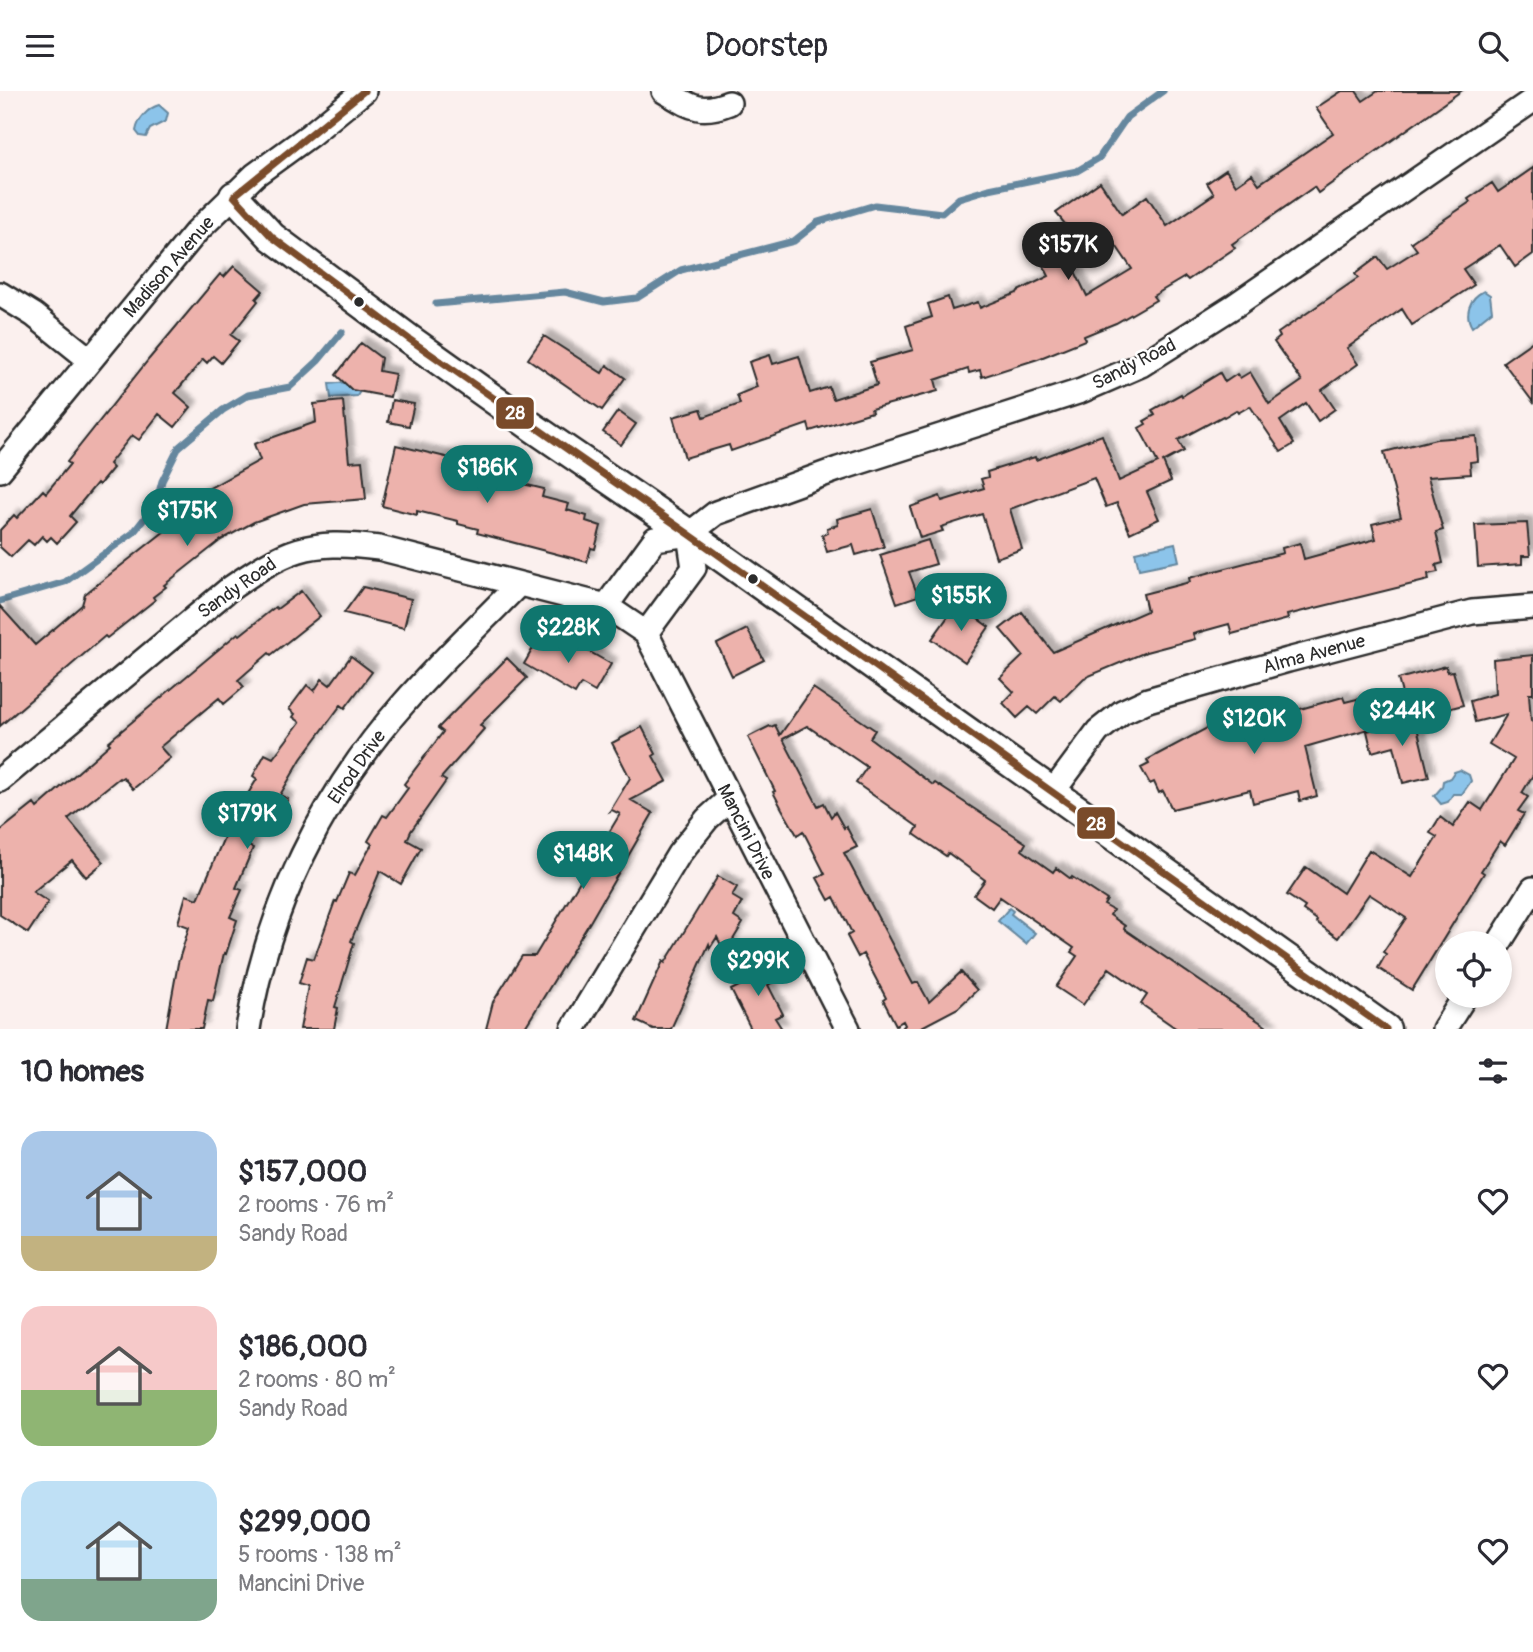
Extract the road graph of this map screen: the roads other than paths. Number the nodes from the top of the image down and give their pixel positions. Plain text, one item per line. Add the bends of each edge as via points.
1 (363, 91) edge
2 (664, 91) edge
3 (1533, 100) edge
4 (729, 103) dead end
5 (234, 196) junction
6 (0, 294) edge
7 (90, 361) junction
8 (0, 470) edge
9 (689, 534) junction
10 (518, 585) junction
11 (606, 606) junction
12 (1533, 607) edge
13 (646, 633) junction
14 (0, 780) edge
15 (1052, 793) junction
16 (729, 799) junction
17 (1533, 889) edge
18 (1507, 931) edge
19 (1457, 1008) edge
20 (248, 1029) edge
21 (573, 1029) edge
22 (848, 1029) edge
23 (1386, 1029) edge
24 (1444, 1029) edge

1 - 5 street, Madison Avenue
2 - 4 street via 702,110
3 - 9 street, Sandy Road via 1141,365 1081,391 729,508 710,516
5 - 7 street, Madison Avenue via 196,232
5 - 9 street via 272,237 315,270
6 - 7 street
7 - 8 street, Madison Avenue
9 - 11 street, Sandy Road via 655,539
9 - 13 street via 694,568
9 - 15 street
10 - 11 street, Sandy Road
10 - 14 street, Sandy Road via 379,548 342,543 307,546 267,563 228,590
10 - 20 street, Elrod Drive via 403,704 337,792 274,923
11 - 13 street, Sandy Road
12 - 15 street, Alma Avenue via 1472,612 1148,700 1122,712 1098,731
13 - 16 street, Mancini Drive
15 - 23 street
16 - 21 street via 679,854
16 - 22 street, Mancini Drive
17 - 18 street
19 - 24 street

